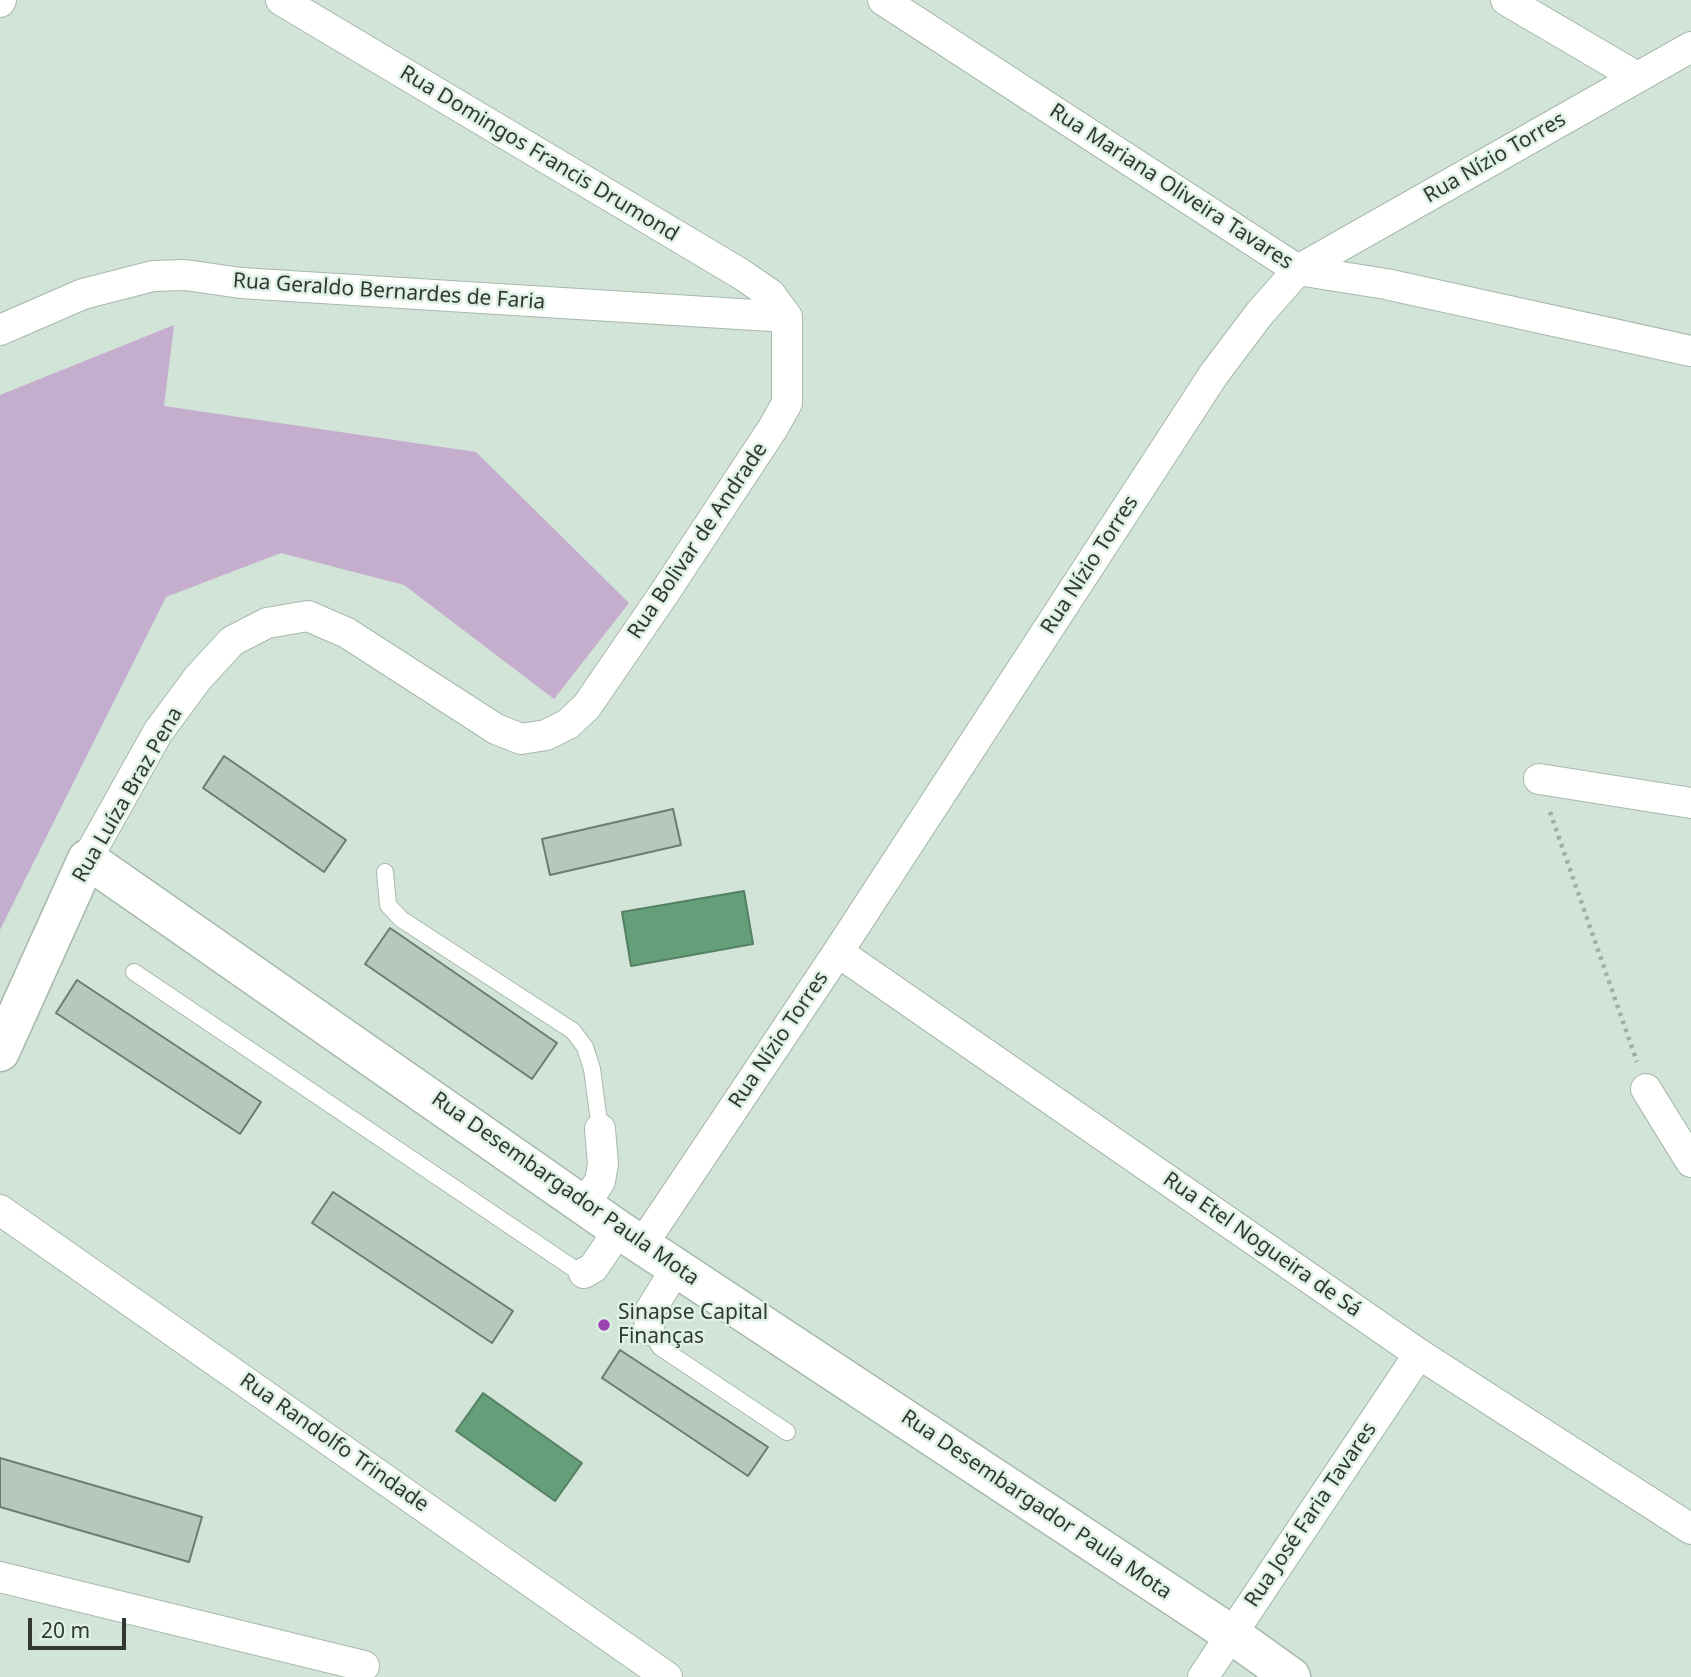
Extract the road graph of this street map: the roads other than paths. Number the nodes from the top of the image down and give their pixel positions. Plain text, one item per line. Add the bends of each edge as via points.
1 (281, 0) edge
2 (883, 0) edge
3 (1506, 0) edge
4 (1691, 47) edge
5 (1637, 77) junction
6 (1298, 270) junction
7 (787, 317) junction
8 (0, 330) edge
9 (1691, 351) edge
10 (546, 735) joint
11 (1539, 779) road end
12 (1691, 803) edge
13 (87, 859) junction
14 (385, 872) dead end
15 (838, 952) junction
16 (134, 972) dead end
17 (0, 1052) edge
18 (1646, 1089) road end
19 (600, 1129) joint
20 (1691, 1162) edge
21 (585, 1204) junction
22 (0, 1210) edge
23 (631, 1237) junction
24 (677, 1267) junction
25 (584, 1273) joint
26 (649, 1330) joint
27 (1419, 1354) junction
28 (788, 1432) dead end
29 (1691, 1530) edge
30 (0, 1577) edge
31 (1231, 1634) junction
32 (364, 1667) dead end
33 (667, 1677) edge
34 (1203, 1677) edge
35 (1292, 1677) edge

1 - 7 street, Rua Domingos Francis Drumond via 741,274 770,294
2 - 6 street, Rua Mariana Oliveira Tavares
3 - 5 street
4 - 5 street, Rua Nízio Torres
5 - 6 street, Rua Nízio Torres
6 - 9 street, Rua Mariana Oliveira Tavares via 1386,284
6 - 15 street, Rua Nízio Torres via 1214,374
7 - 8 street, Rua Geraldo Bernardes de Faria via 241,283 185,275 153,276 83,294
7 - 10 street, Rua Bolivar de Andrade via 787,403 773,428 587,706 568,724
10 - 13 street, Rua Luíza Braz Pena via 521,739 496,729 347,633 308,616 267,623 232,641 198,678 158,732
11 - 12 street
13 - 17 street, Rua Luíza Braz Pena
13 - 21 street, Rua Desembargador Paula Mota
14 - 19 lane via 388,905 401,919 573,1031 585,1047 592,1069
15 - 23 street, Rua Nízio Torres
15 - 27 street, Rua Etel Nogueira de Sá
16 - 25 lane
18 - 20 street
19 - 21 street via 600,1181
21 - 23 street, Rua Desembargador Paula Mota
22 - 33 street, Rua Randolfo Trindade
23 - 24 street, Rua Desembargador Paula Mota
23 - 25 street, Rua Nízio Torres
24 - 26 street via 650,1311
24 - 31 street, Rua Desembargador Paula Mota
26 - 28 lane via 660,1348
27 - 29 street, Rua Etel Nogueira de Sá
27 - 31 street, Rua José Faria Tavares
30 - 32 street
31 - 34 street, Rua José Faria Tavares
31 - 35 street, Rua Desembargador Paula Mota

